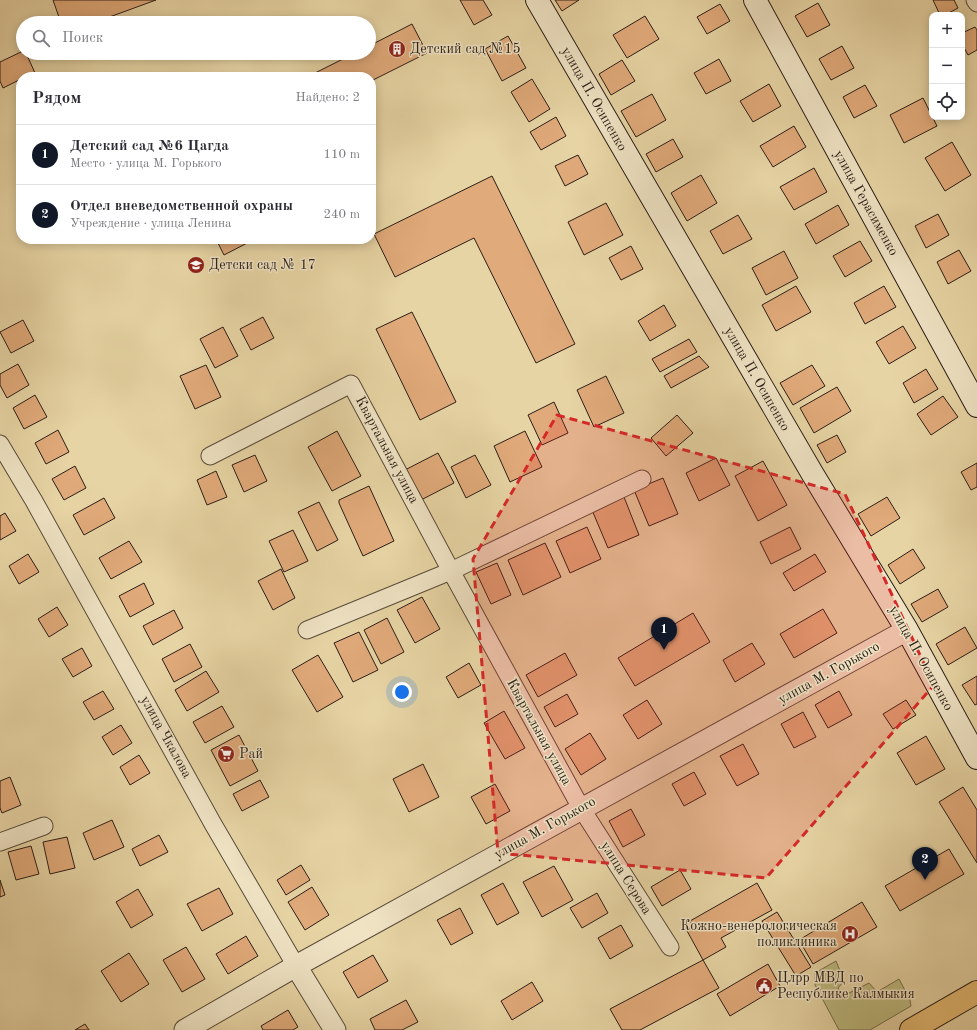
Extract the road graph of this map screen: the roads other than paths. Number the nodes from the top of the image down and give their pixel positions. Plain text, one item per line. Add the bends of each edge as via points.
1 (537, 0) edge
2 (755, 0) edge
3 (975, 0) edge
4 (977, 3) edge
5 (977, 406) edge
6 (0, 444) edge
7 (210, 456) dead end
8 (642, 479) dead end
9 (451, 571) junction
10 (307, 630) dead end
11 (907, 630) junction
12 (977, 758) edge
13 (581, 808) junction
14 (44, 826) dead end
15 (0, 842) edge
16 (670, 947) dead end
17 (296, 966) junction
18 (977, 992) edge
19 (185, 1030) edge
20 (335, 1030) edge
21 (911, 1030) edge

1 - 11 main road, улица П. Осипенко via 812,473
2 - 5 main road, улица Герасименко
3 - 4 street
6 - 17 street, улица Чкалова
7 - 9 street, Квартальная улица via 351,384
8 - 9 street
9 - 10 street
9 - 13 street, Квартальная улица
11 - 12 main road, улица П. Осипенко
11 - 13 street, улица М. Горького
13 - 16 street, улица Серова
13 - 17 street, улица М. Горького
14 - 15 street
17 - 19 street, улица М. Горького
17 - 20 street, улица Чкалова
18 - 21 main road

